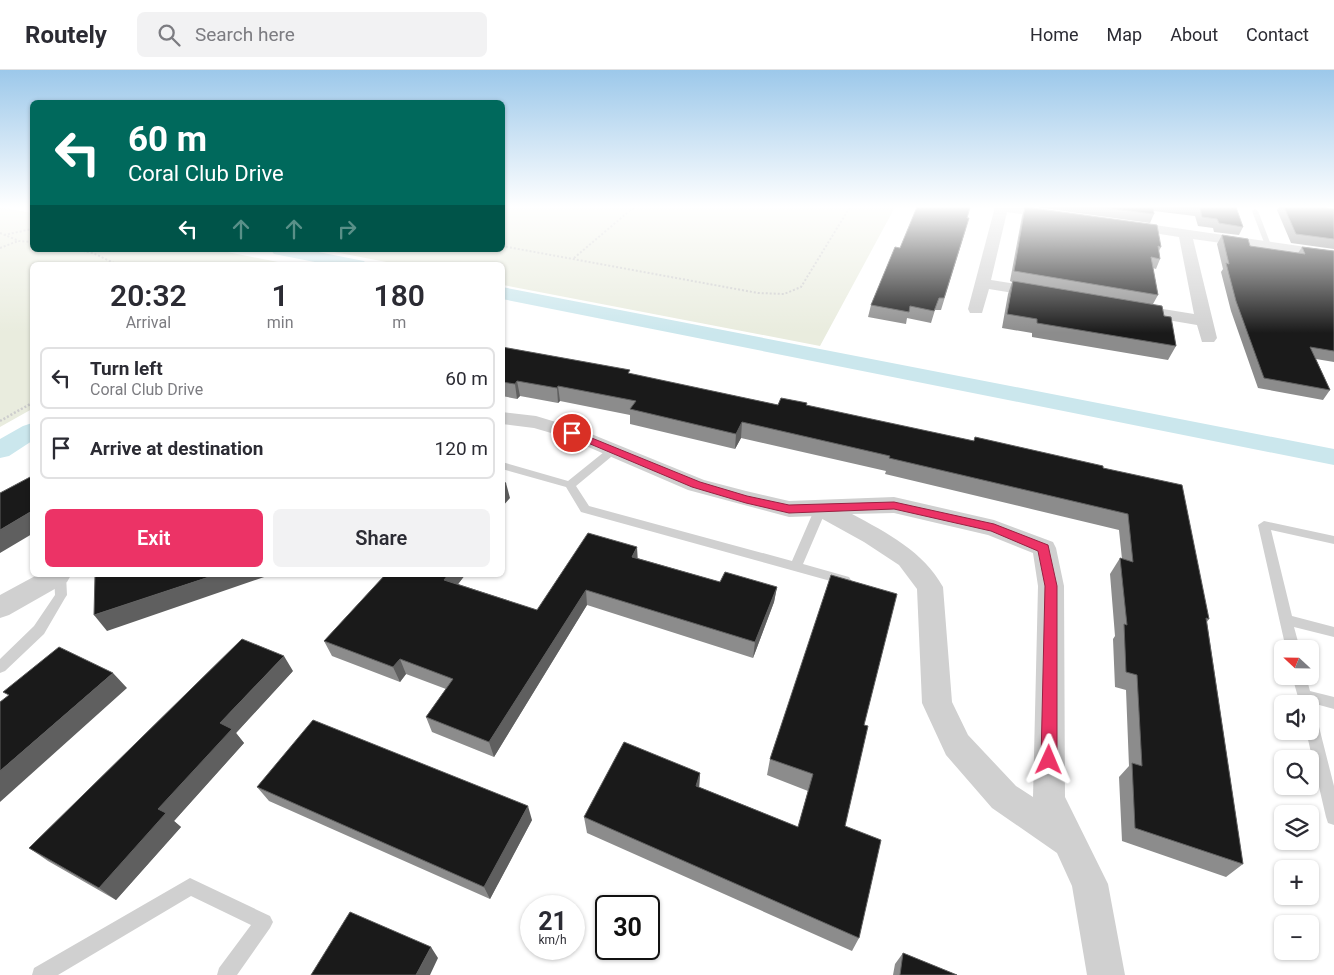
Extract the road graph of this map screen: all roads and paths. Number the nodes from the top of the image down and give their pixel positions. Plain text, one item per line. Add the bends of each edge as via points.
1 (520, 249) edge
2 (585, 249) edge
3 (824, 249) edge
4 (991, 249) edge
5 (1188, 249) edge
6 (1296, 249) edge
7 (88, 252) edge
8 (1334, 255) edge
9 (574, 259) junction
10 (112, 262) edge
11 (983, 283) junction
12 (1060, 296) edge
13 (1117, 306) edge
14 (976, 309) dead end
15 (1204, 321) junction
16 (1208, 338) dead end
17 (30, 404) edge
18 (505, 418) edge
19 (0, 421) edge
20 (613, 450) junction
21 (505, 466) edge
22 (570, 485) junction
23 (821, 508) junction
24 (1334, 540) edge
25 (796, 567) junction
26 (55, 577) edge
27 (59, 577) edge
28 (856, 583) edge
29 (0, 608) edge
30 (1286, 620) junction
31 (1334, 632) edge
32 (1291, 640) edge
33 (0, 667) edge
34 (1319, 701) edge
35 (1334, 703) edge
36 (1315, 740) edge
37 (1334, 817) edge
38 (1069, 841) junction
39 (41, 975) edge
40 (226, 975) edge
41 (1106, 975) edge

1 - 9 path
2 - 9 path
3 - 9 path via 801,287 784,294
4 - 11 street
5 - 15 street
6 - 8 street
7 - 10 path
11 - 12 street
11 - 14 street
13 - 15 street
15 - 16 street
17 - 19 path
18 - 20 street via 536,422
20 - 22 lane
20 - 23 street via 696,484 746,499 789,509
21 - 22 lane
22 - 25 lane via 585,509
23 - 25 lane
23 - 38 street via 908,559 930,586 938,704 957,745 1004,796
23 - 38 street via 894,505 994,528 1044,548 1051,586 1049,799
24 - 30 lane via 1264,525
25 - 28 lane
26 - 29 street
27 - 33 lane via 61,595 39,630
30 - 31 lane
30 - 32 lane
34 - 35 lane
36 - 37 lane
38 - 41 street via 1090,884
39 - 40 lane via 190,887 264,922

